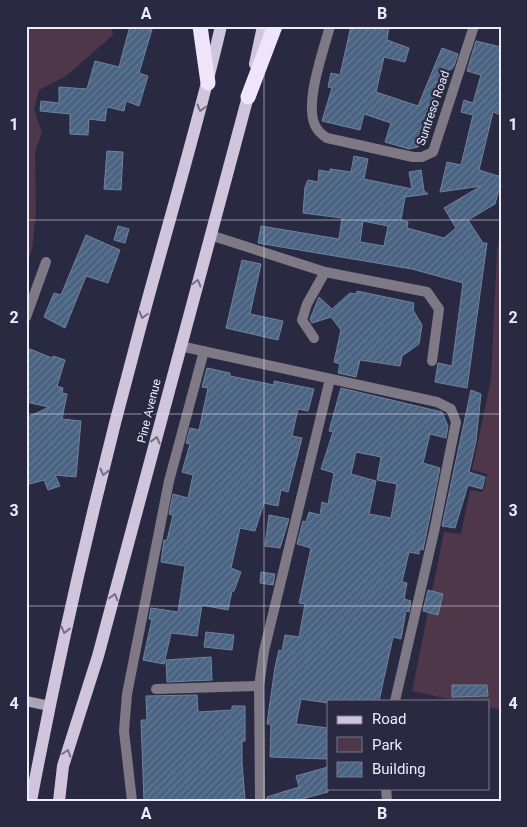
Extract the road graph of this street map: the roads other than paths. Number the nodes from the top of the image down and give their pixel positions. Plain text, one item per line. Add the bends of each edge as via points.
1 (200, 26) edge
2 (221, 26) edge
3 (263, 26) edge
4 (275, 26) edge
5 (330, 26) edge
6 (474, 26) edge
7 (208, 83) junction
8 (248, 97) junction
9 (210, 235) junction
10 (46, 262) dead end
11 (325, 272) junction
12 (26, 317) edge
13 (314, 338) dead end
14 (180, 346) junction
15 (204, 351) junction
16 (432, 361) dead end
17 (330, 380) junction
18 (259, 686) junction
19 (156, 690) dead end
20 (395, 700) edge
21 (26, 701) edge
22 (49, 706) junction
23 (31, 801) edge
24 (59, 801) edge
25 (132, 801) edge
26 (260, 801) edge

1 - 7 highway
2 - 7 main road
3 - 8 main road, Pine Avenue
4 - 8 highway
5 - 6 street, Suntreso Road via 312,99 313,121 318,130 327,138 413,158 433,152
7 -> 22 main road via 138,334
8 - 9 main road, Pine Avenue
9 - 11 street
14 -> 9 main road, Pine Avenue
10 - 12 street
11 - 13 street via 302,320
11 - 16 street via 427,292 439,309
14 - 15 street
24 -> 14 main road, Pine Avenue via 63,766 98,656
15 - 17 street
15 - 25 street via 169,481 127,694 124,731
17 - 18 street via 264,652
17 - 20 street via 437,402 451,409 456,422
18 - 19 street
18 - 26 street
21 - 22 street
22 - 23 main road

